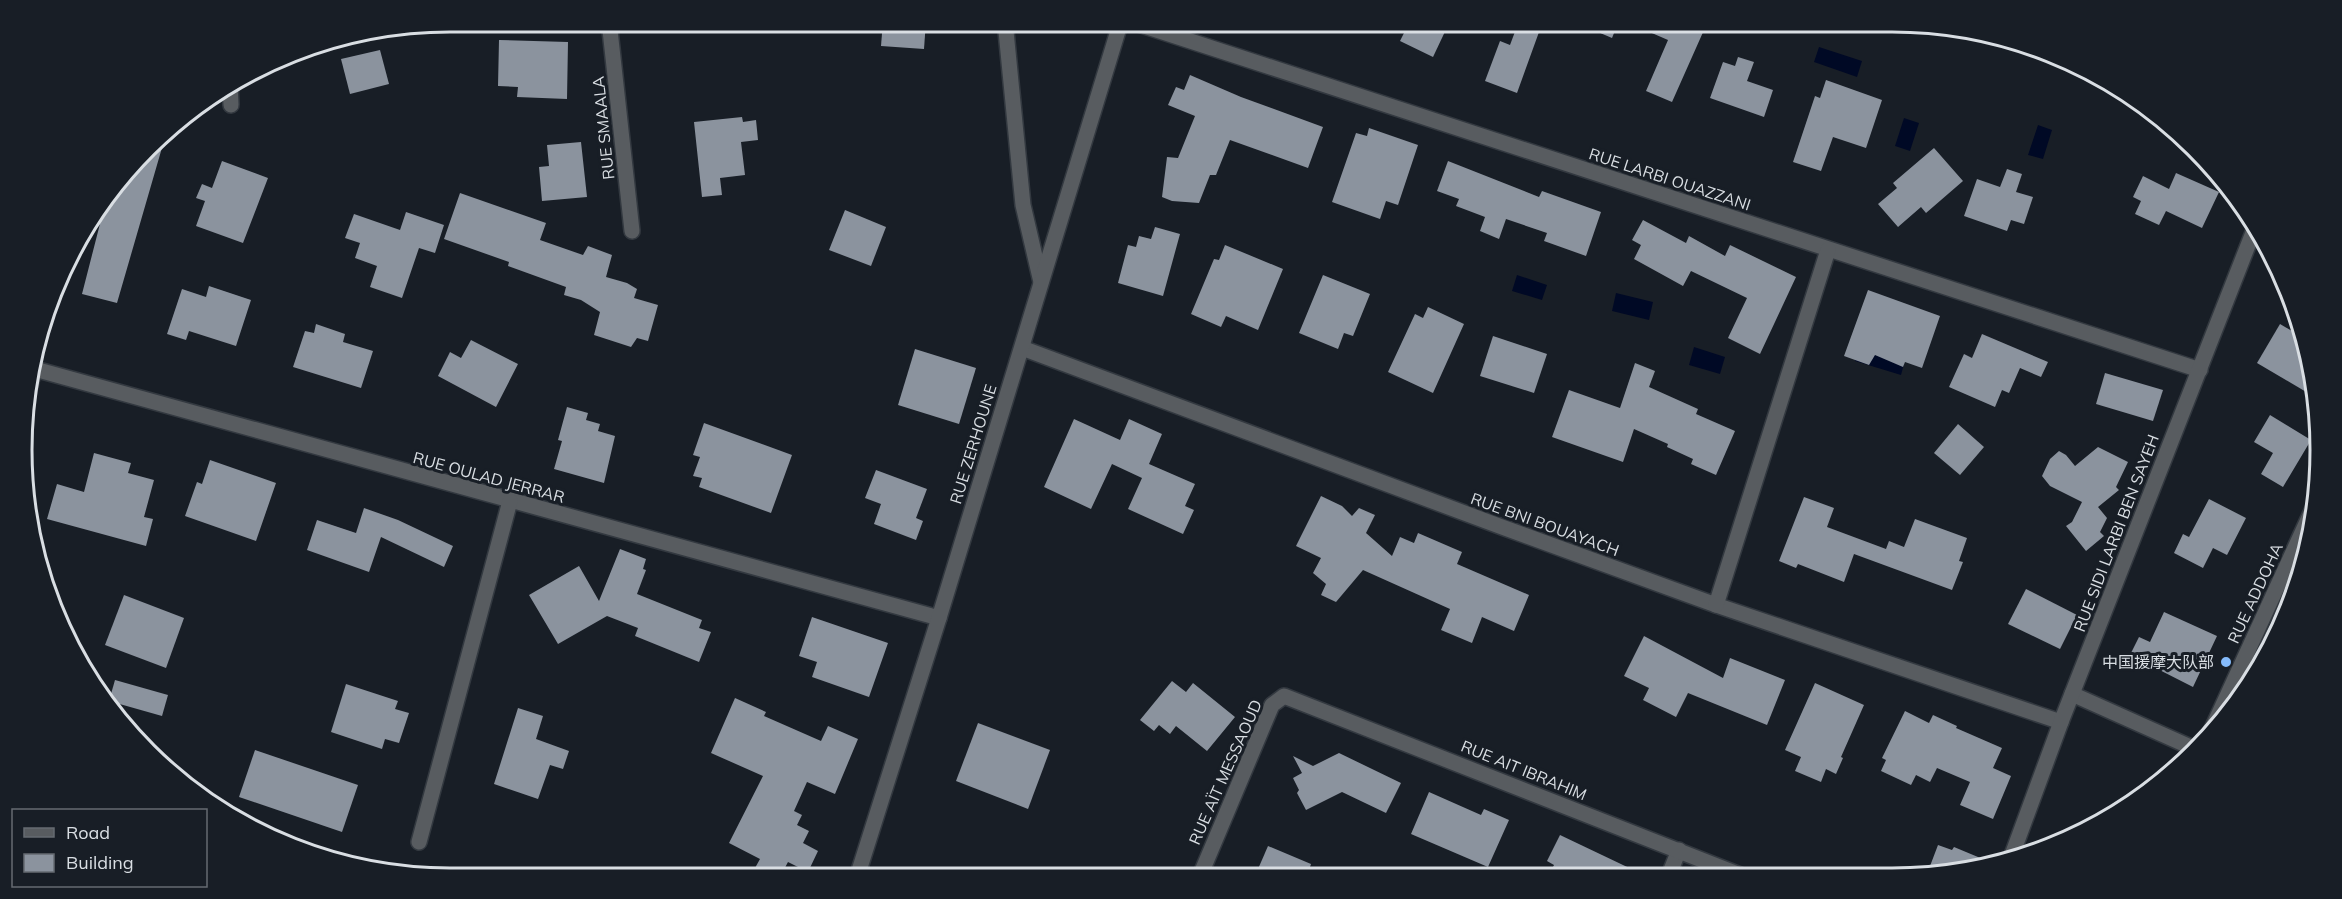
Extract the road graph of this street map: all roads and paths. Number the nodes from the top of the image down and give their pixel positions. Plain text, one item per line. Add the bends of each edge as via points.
1 (610, 32) edge
2 (1006, 32) edge
3 (1118, 32) edge
4 (1163, 32) edge
5 (231, 94) edge
6 (231, 105) dead end
7 (632, 231) dead end
8 (2251, 237) edge
9 (1828, 250) junction
10 (1041, 282) junction
11 (1022, 348) junction
12 (2200, 370) junction
13 (39, 371) edge
14 (510, 501) junction
15 (2301, 534) edge
16 (1716, 605) junction
17 (939, 618) junction
18 (2072, 694) junction
19 (1293, 698) joint
20 (2223, 706) edge
21 (2061, 722) junction
22 (2187, 746) edge
23 (419, 842) dead end
24 (2014, 849) edge
25 (1679, 850) junction
26 (860, 868) edge
27 (1203, 868) edge
28 (1672, 868) edge
29 (1723, 868) edge

1 - 7 street, RUE SMAALA
2 - 10 street via 1023,205
3 - 10 street, RUE ZERHOUNE
4 - 9 street, RUE LARBI OUAZZANI
5 - 6 street
8 - 12 street, RUE SIDI LARBI BEN SAYEH
9 - 12 street, RUE LARBI OUAZZANI
9 - 16 street
10 - 11 street, RUE ZERHOUNE
11 - 16 street, RUE BNI BOUAYACH
11 - 17 street, RUE ZERHOUNE
12 - 18 street, RUE SIDI LARBI BEN SAYEH
13 - 14 street, RUE OULAD JERRAR
14 - 17 street, RUE OULAD JERRAR
14 - 23 street
15 - 20 street, RUE ADDOHA
16 - 21 street, RUE BNI BOUAYACH
17 - 26 street, RUE ZERHOUNE
18 - 21 street, RUE SIDI LARBI BEN SAYEH
18 - 22 street
19 - 25 street, RUE AIT IBRAHIM
19 - 27 street, RUE AÏT MESSAOUD via 1284,696 1272,705
21 - 24 street, RUE SIDI LARBI BEN SAYEH
25 - 28 street
25 - 29 street, RUE AIT IBRAHIM

